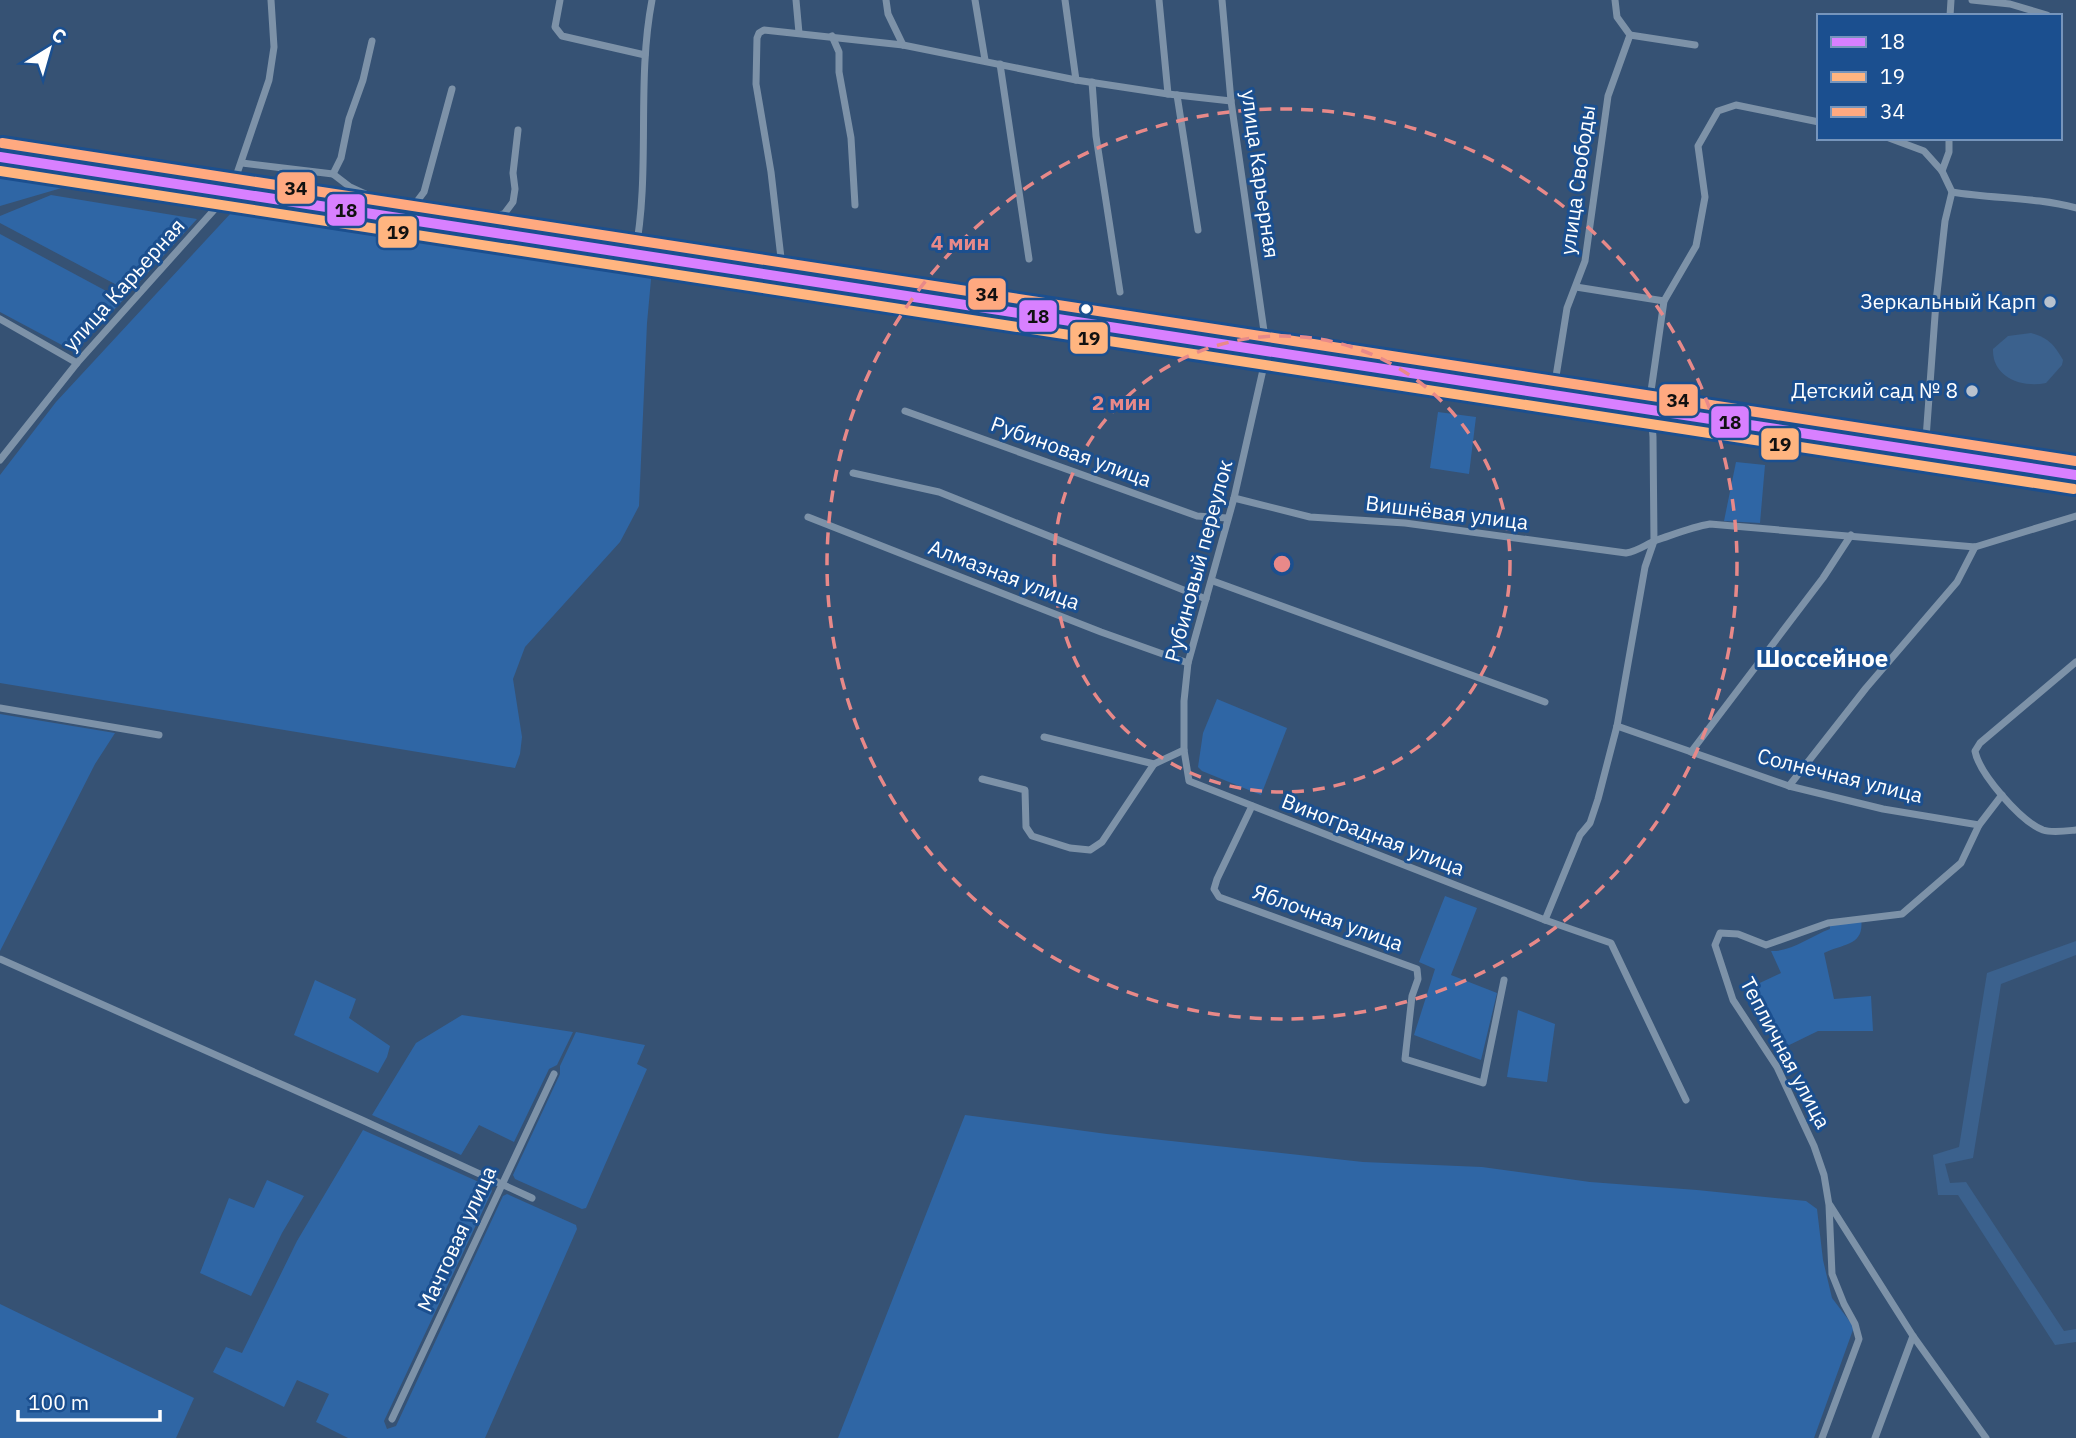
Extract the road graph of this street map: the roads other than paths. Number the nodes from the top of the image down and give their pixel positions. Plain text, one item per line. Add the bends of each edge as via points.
1 (271, 0) edge
2 (560, 0) edge
3 (652, 0) edge
4 (796, 0) edge
5 (886, 0) edge
6 (975, 0) edge
7 (1065, 0) edge
8 (1159, 0) edge
9 (1222, 0) edge
10 (1615, 0) edge
11 (1972, 0) edge
12 (2043, 14) edge
13 (799, 33) junction
14 (1630, 35) junction
15 (832, 36) junction
16 (372, 41) dead end
17 (903, 45) junction
18 (1695, 45) dead end
19 (645, 55) junction
20 (985, 60) junction
21 (1000, 64) junction
22 (1076, 80) junction
23 (1091, 82) junction
24 (452, 89) dead end
25 (1172, 95) junction
26 (1231, 101) junction
27 (1817, 122) edge
28 (518, 130) dead end
29 (1895, 140) edge
30 (1949, 140) edge
31 (0, 157) edge
32 (242, 163) junction
33 (1942, 171) junction
34 (333, 174) junction
35 (231, 191) junction
36 (1952, 192) junction
37 (415, 204) junction
38 (855, 205) dead end
39 (2076, 208) edge
40 (1198, 230) dead end
41 (635, 254) junction
42 (781, 258) dead end
43 (1029, 259) dead end
44 (1576, 287) junction
45 (1120, 292) dead end
46 (1664, 301) junction
47 (0, 319) edge
48 (1267, 352) junction
49 (77, 363) junction
50 (1553, 396) junction
51 (905, 411) dead end
52 (1651, 411) junction
53 (1925, 452) junction
54 (0, 460) edge
55 (853, 473) dead end
56 (2076, 475) edge
57 (1234, 498) junction
58 (2076, 516) edge
59 (808, 517) dead end
60 (1227, 518) junction
61 (1851, 535) junction
62 (1654, 541) junction
63 (1975, 547) junction
64 (1213, 581) junction
65 (1206, 599) junction
66 (2076, 662) edge
67 (1188, 663) junction
68 (1545, 702) dead end
69 (0, 708) edge
70 (1617, 726) junction
71 (159, 735) dead end
72 (1044, 737) dead end
73 (1184, 750) junction
74 (1691, 752) junction
75 (1154, 764) junction
76 (982, 779) dead end
77 (1189, 781) joint
78 (1789, 786) junction
79 (2002, 795) junction
80 (1252, 806) junction
81 (1979, 825) junction
82 (2076, 830) edge
83 (1545, 920) junction
84 (0, 959) edge
85 (1504, 980) dead end
86 (554, 1074) dead end
87 (1686, 1100) dead end
88 (502, 1185) junction
89 (532, 1198) dead end
90 (1829, 1205) junction
91 (1913, 1336) junction
92 (392, 1419) dead end
93 (1822, 1438) edge
94 (1875, 1438) edge
95 (1986, 1438) edge

1 - 32 street, улица Карьерная via 274,47 269,80
2 - 19 street via 557,33
3 - 19 street
4 - 13 street
5 - 17 street
6 - 20 street
7 - 22 street
8 - 25 street
9 - 26 street, улица Карьерная
10 - 14 street via 1617,17
11 - 12 street
13 - 15 street
13 - 42 street via 764,30 757,38 756,85
14 - 18 street
14 - 44 street, улица Свободы via 1608,96 1585,261
15 - 17 street
15 - 38 street via 839,52 851,138
16 - 34 street
17 - 20 street
19 - 41 street via 645,130
20 - 21 street
21 - 22 street
21 - 43 street
22 - 23 street
23 - 25 street
23 - 45 street
24 - 37 street via 424,192
25 - 26 street
25 - 40 street
26 - 48 street, улица Карьерная
27 - 46 street via 1736,105 1718,111 1698,146 1705,197 1696,246
28 - 37 street via 513,202 504,214 487,217
29 - 33 street via 1924,150
30 - 33 street
31 - 35 main road
32 - 34 street
32 - 35 street, улица Карьерная
33 - 36 street
34 - 37 street via 374,198
35 - 41 main road
35 - 49 street, улица Карьерная
36 - 39 street
36 - 53 street via 1936,302
41 - 48 main road
44 - 46 street
44 - 50 street, улица Свободы via 1567,308
46 - 52 street
47 - 49 street
48 - 50 main road
48 - 57 street, Рубиновый переулок
49 - 54 street, улица Карьерная
50 - 52 main road
51 - 60 street, Рубиновая улица via 1197,516
52 - 53 main road
52 - 62 street
53 - 56 main road
55 - 65 street via 939,492
57 - 60 street, Рубиновый переулок
57 - 62 street, Вишнёвая улица via 1310,517 1405,523 1626,553
58 - 63 street
59 - 67 street, Алмазная улица
60 - 64 street, Рубиновый переулок
61 - 62 street, Вишнёвая улица via 1710,524
61 - 63 street, Вишнёвая улица
61 - 74 street
62 - 70 street via 1645,567
63 - 78 street via 1957,582
64 - 65 street, Рубиновый переулок
64 - 68 street
65 - 67 street, Рубиновый переулок
66 - 79 street via 1975,751
67 - 73 street, Рубиновый переулок
69 - 71 street
70 - 74 street, Солнечная улица
70 - 83 street via 1590,823 1580,835
72 - 75 street
73 - 75 street
73 - 77 street, Рубиновый переулок
74 - 78 street, Солнечная улица
75 - 76 street via 1102,842 1090,850 1032,836 1026,827 1025,790
77 - 80 street, Виноградная улица
78 - 81 street, Солнечная улица via 1883,809
79 - 81 street, Тепличная улица
79 - 82 street via 2043,830
80 - 83 street, Виноградная улица
80 - 85 street, Яблочная улица via 1214,889 1219,897 1417,970 1405,1059 1483,1083
81 - 90 street, Тепличная улица via 1961,863 1902,914 1828,923 1766,944 1738,933 1720,933 1715,945 1733,1000 1777,1066 1814,1146
83 - 87 street, Виноградная улица via 1611,943
84 - 88 street
86 - 88 street, Мачтовая улица
88 - 89 street
88 - 92 street, Мачтовая улица
90 - 91 street
90 - 93 street via 1832,1274 1859,1339
91 - 94 street
91 - 95 street

